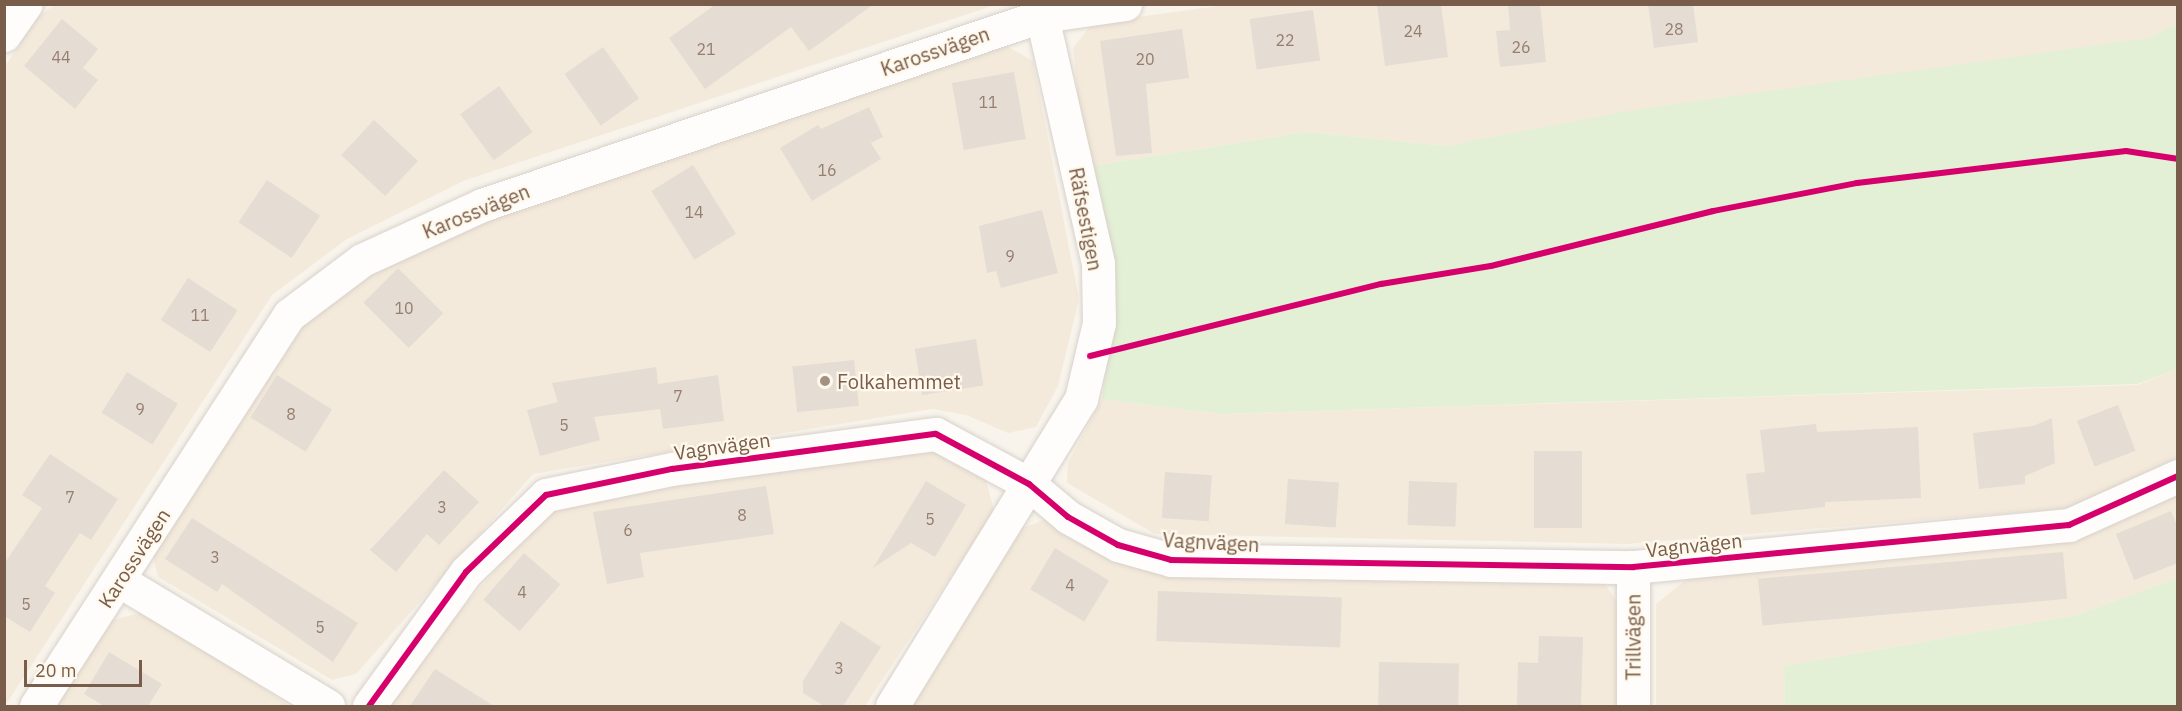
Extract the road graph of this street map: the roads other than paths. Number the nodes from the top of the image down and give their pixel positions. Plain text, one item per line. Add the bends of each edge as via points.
1 (26, 4) edge
2 (1125, 4) edge
3 (1040, 10) edge
4 (4, 35) edge
5 (2178, 476) edge
6 (1029, 484) junction
7 (1633, 567) junction
8 (120, 581) junction
9 (36, 706) edge
10 (328, 706) edge
11 (369, 706) edge
12 (892, 706) edge
13 (1633, 706) edge

1 - 4 street
2 - 3 street, Karossvägen
3 - 6 street, Räfsestigen via 1098,263 1099,323 1081,399
3 - 8 street, Karossvägen via 482,205 362,260 289,315
5 - 7 street, Vagnvägen via 2069,525
6 - 7 street, Vagnvägen via 1068,517 1118,545 1171,560
6 - 11 street, Vagnvägen via 936,434 672,469 546,495 466,573
6 - 12 street, Räfsestigen
7 - 13 street, Trillvägen
8 - 9 street, Karossvägen
8 - 10 street

